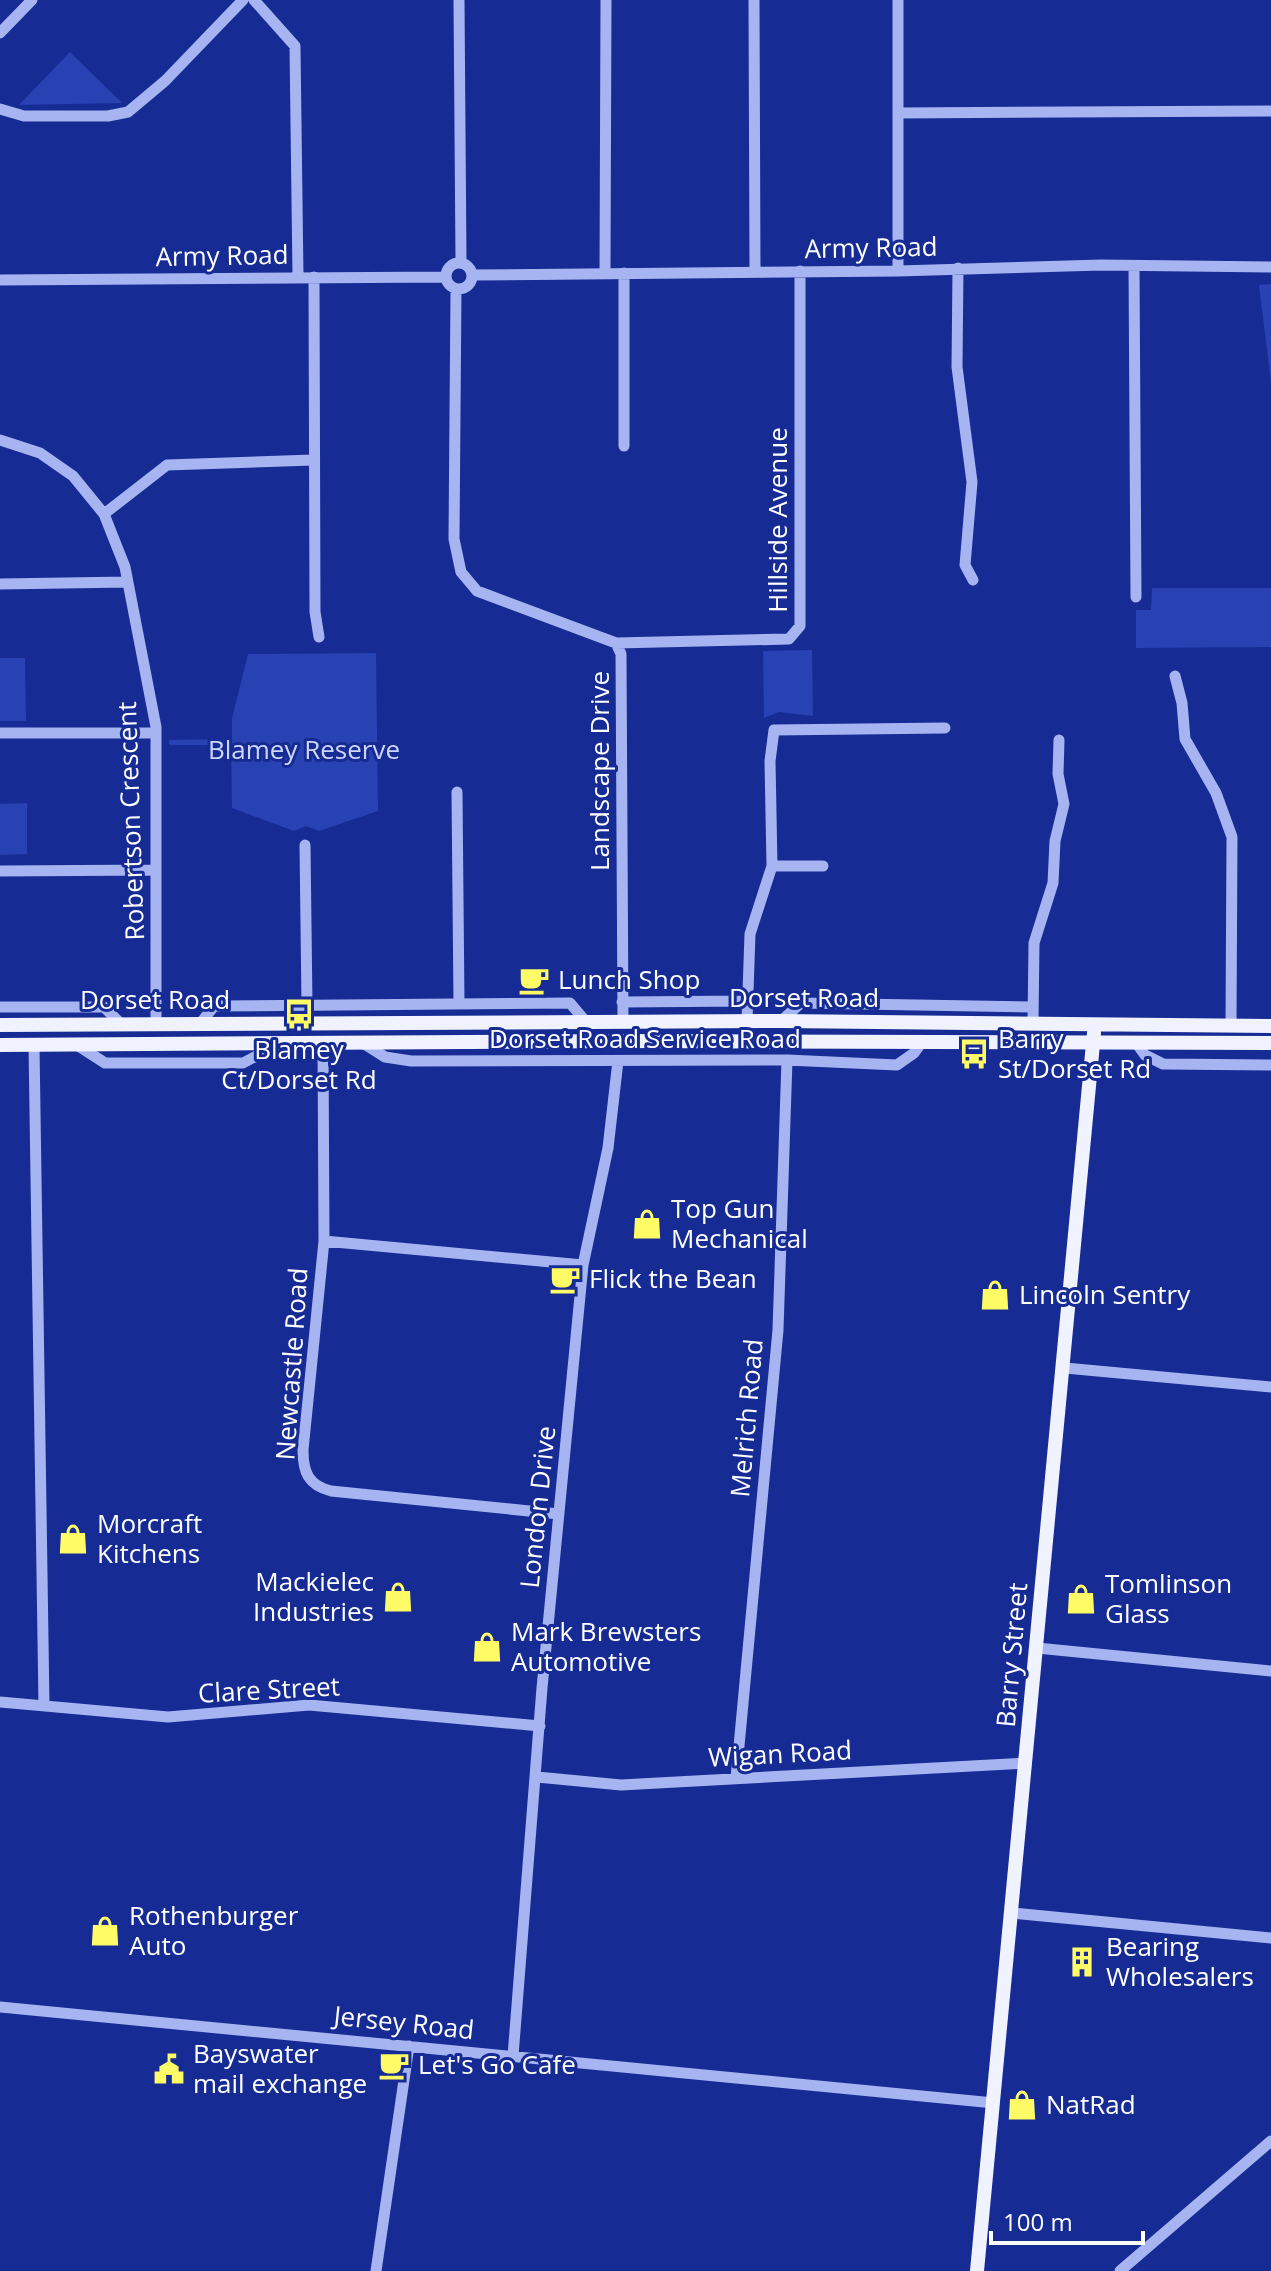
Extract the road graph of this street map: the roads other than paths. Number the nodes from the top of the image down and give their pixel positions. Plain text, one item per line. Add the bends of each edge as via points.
1 (32, 0) edge
2 (243, 0) edge
3 (254, 0) edge
4 (459, 0) edge
5 (606, 0) edge
6 (754, 0) edge
7 (898, 0) edge
8 (0, 33) edge
9 (0, 109) edge
10 (1271, 111) edge
11 (899, 113) junction
12 (461, 262) junction
13 (1134, 266) junction
14 (1271, 267) edge
15 (958, 268) junction
16 (800, 271) junction
17 (898, 271) junction
18 (755, 272) junction
19 (624, 273) junction
20 (605, 274) junction
21 (472, 275) junction
22 (298, 277) junction
23 (314, 277) junction
24 (445, 277) junction
25 (0, 280) edge
26 (456, 289) junction
27 (0, 440) edge
28 (624, 446) dead end
29 (313, 460) junction
30 (104, 514) junction
31 (973, 580) dead end
32 (128, 582) junction
33 (0, 584) edge
34 (1136, 597) dead end
35 (319, 637) dead end
36 (616, 643) junction
37 (1175, 676) dead end
38 (945, 728) dead end
39 (1, 733) edge
40 (156, 733) junction
41 (1059, 740) dead end
42 (457, 792) dead end
43 (305, 845) dead end
44 (772, 866) junction
45 (823, 866) dead end
46 (156, 870) junction
47 (0, 871) edge
48 (748, 1001) junction
49 (622, 1002) junction
50 (459, 1004) junction
51 (307, 1005) junction
52 (434, 1005) junction
53 (0, 1007) edge
54 (1033, 1007) junction
55 (747, 1021) junction
56 (781, 1021) junction
57 (623, 1022) junction
58 (399, 1023) junction
59 (587, 1023) junction
60 (913, 1023) junction
61 (1033, 1023) junction
62 (121, 1024) junction
63 (156, 1024) junction
64 (200, 1024) junction
65 (1095, 1024) junction
66 (0, 1025) edge
67 (34, 1025) junction
68 (1231, 1026) junction
69 (1271, 1026) edge
70 (623, 1041) junction
71 (922, 1042) junction
72 (281, 1043) junction
73 (363, 1043) junction
74 (1094, 1043) junction
75 (1271, 1043) edge
76 (323, 1044) junction
77 (1137, 1044) junction
78 (0, 1045) edge
79 (34, 1045) junction
80 (77, 1045) junction
81 (157, 1045) junction
82 (787, 1060) junction
83 (618, 1061) junction
84 (1271, 1065) edge
85 (324, 1241) junction
86 (583, 1265) junction
87 (1065, 1368) junction
88 (1271, 1387) edge
89 (559, 1514) junction
90 (1037, 1648) junction
91 (1271, 1671) edge
92 (0, 1702) edge
93 (44, 1706) junction
94 (540, 1726) junction
95 (1026, 1763) junction
96 (537, 1777) junction
97 (736, 1778) junction
98 (1012, 1913) junction
99 (1271, 1938) edge
100 (0, 2007) edge
101 (409, 2046) junction
102 (513, 2056) junction
103 (994, 2103) junction
104 (1271, 2141) edge
105 (376, 2271) edge
106 (977, 2271) edge
107 (1120, 2271) edge

1 - 8 street
2 - 9 street via 128,112 24,116
3 - 22 street via 295,46
4 - 12 street
5 - 20 street
6 - 18 street
7 - 11 street
10 - 11 street
11 - 17 street
12 - 21 street
12 - 24 street via 449,266
13 - 14 street, Army Road
13 - 15 street, Army Road
13 - 34 street
15 - 17 street, Army Road
15 - 31 street via 957,367 972,482 965,565
16 - 17 street, Army Road
16 - 18 street, Army Road
16 - 36 street, Hillside Avenue via 797,634 789,639
18 - 19 street, Army Road
19 - 20 street, Army Road
19 - 28 street
20 - 21 street, Army Road
21 - 26 street via 467,286
22 - 23 street, Army Road
22 - 25 street, Army Road
23 - 24 street, Army Road
23 - 29 street
24 - 26 street
26 - 36 street, Landscape Drive via 454,539 461,572 486,596
27 - 30 street, Robertson Crescent via 57,464
29 - 30 street via 167,465
29 - 35 street
30 - 32 street, Robertson Crescent
32 - 33 street
32 - 40 street, Robertson Crescent
36 - 49 street, Landscape Drive via 621,654
37 - 68 street via 1185,739 1216,793 1232,837
38 - 44 street via 774,730
39 - 40 street
40 - 46 street, Robertson Crescent
41 - 54 street via 1064,804 1053,883 1034,943
42 - 50 street
43 - 51 street
44 - 45 street
44 - 48 street via 750,934
46 - 47 street
46 - 63 street, Robertson Crescent
48 - 49 street, Dorset Road Service Road
48 - 55 street
49 - 57 street, Landscape Drive
50 - 52 street, Dorset Road Service Road
50 - 59 street, Dorset Road Service Road via 570,1003
51 - 52 street, Dorset Road Service Road
51 - 64 street, Dorset Road Service Road via 214,1006
52 - 58 street, Dorset Road Service Road
53 - 62 street via 104,1007
54 - 56 street, Dorset Road Service Road via 801,1003
54 - 61 street
55 - 56 main road, Dorset Road
55 - 57 main road, Dorset Road
56 - 60 main road, Dorset Road
57 - 59 main road, Dorset Road
57 - 70 main road
58 - 59 main road, Dorset Road
58 - 64 main road, Dorset Road
60 - 61 main road, Dorset Road
60 - 71 main road
61 - 65 main road, Dorset Road
62 - 63 main road, Dorset Road
62 - 67 main road, Dorset Road
63 - 64 main road, Dorset Road
63 - 81 main road
65 - 68 main road, Dorset Road
65 - 74 main road, Barry Street
66 - 67 main road, Dorset Road
67 - 79 main road
68 - 69 main road, Dorset Road
70 - 71 main road, Dorset Road
70 - 73 main road, Dorset Road
71 - 74 main road, Dorset Road
71 - 82 street, Dorset Road Service Road via 897,1065
72 - 76 main road, Dorset Road
72 - 80 street via 243,1063 105,1063
72 - 81 main road, Dorset Road
73 - 76 main road, Dorset Road
73 - 83 street, Dorset Road Service Road via 385,1057 411,1061
74 - 77 main road, Dorset Road
74 - 87 main road, Barry Street
75 - 77 main road, Dorset Road
76 - 85 street, Newcastle Road
77 - 84 street via 1163,1064
78 - 79 main road, Dorset Road
79 - 80 main road, Dorset Road
79 - 93 street
80 - 81 main road, Dorset Road
82 - 83 street, Dorset Road Service Road
82 - 97 street, Melrich Road via 778,1330
83 - 86 street, London Drive via 608,1148
85 - 86 street
85 - 89 street, Newcastle Road via 303,1450 303,1467 316,1487
86 - 89 street, London Drive
87 - 88 street
87 - 90 main road, Barry Street
89 - 94 street, London Drive
90 - 91 street
90 - 95 main road, Barry Street
92 - 93 street, Clare Street
93 - 94 street, Clare Street via 168,1717 309,1705
94 - 96 street, London Drive
95 - 97 street, Wigan Road
95 - 98 main road, Barry Street
96 - 97 street, Wigan Road via 621,1785
96 - 102 street, London Drive
98 - 99 street
98 - 103 main road, Barry Street
100 - 101 street, Jersey Road
101 - 102 street, Jersey Road
101 - 105 street
102 - 103 street, Jersey Road
103 - 106 main road, Barry Street
104 - 107 street

